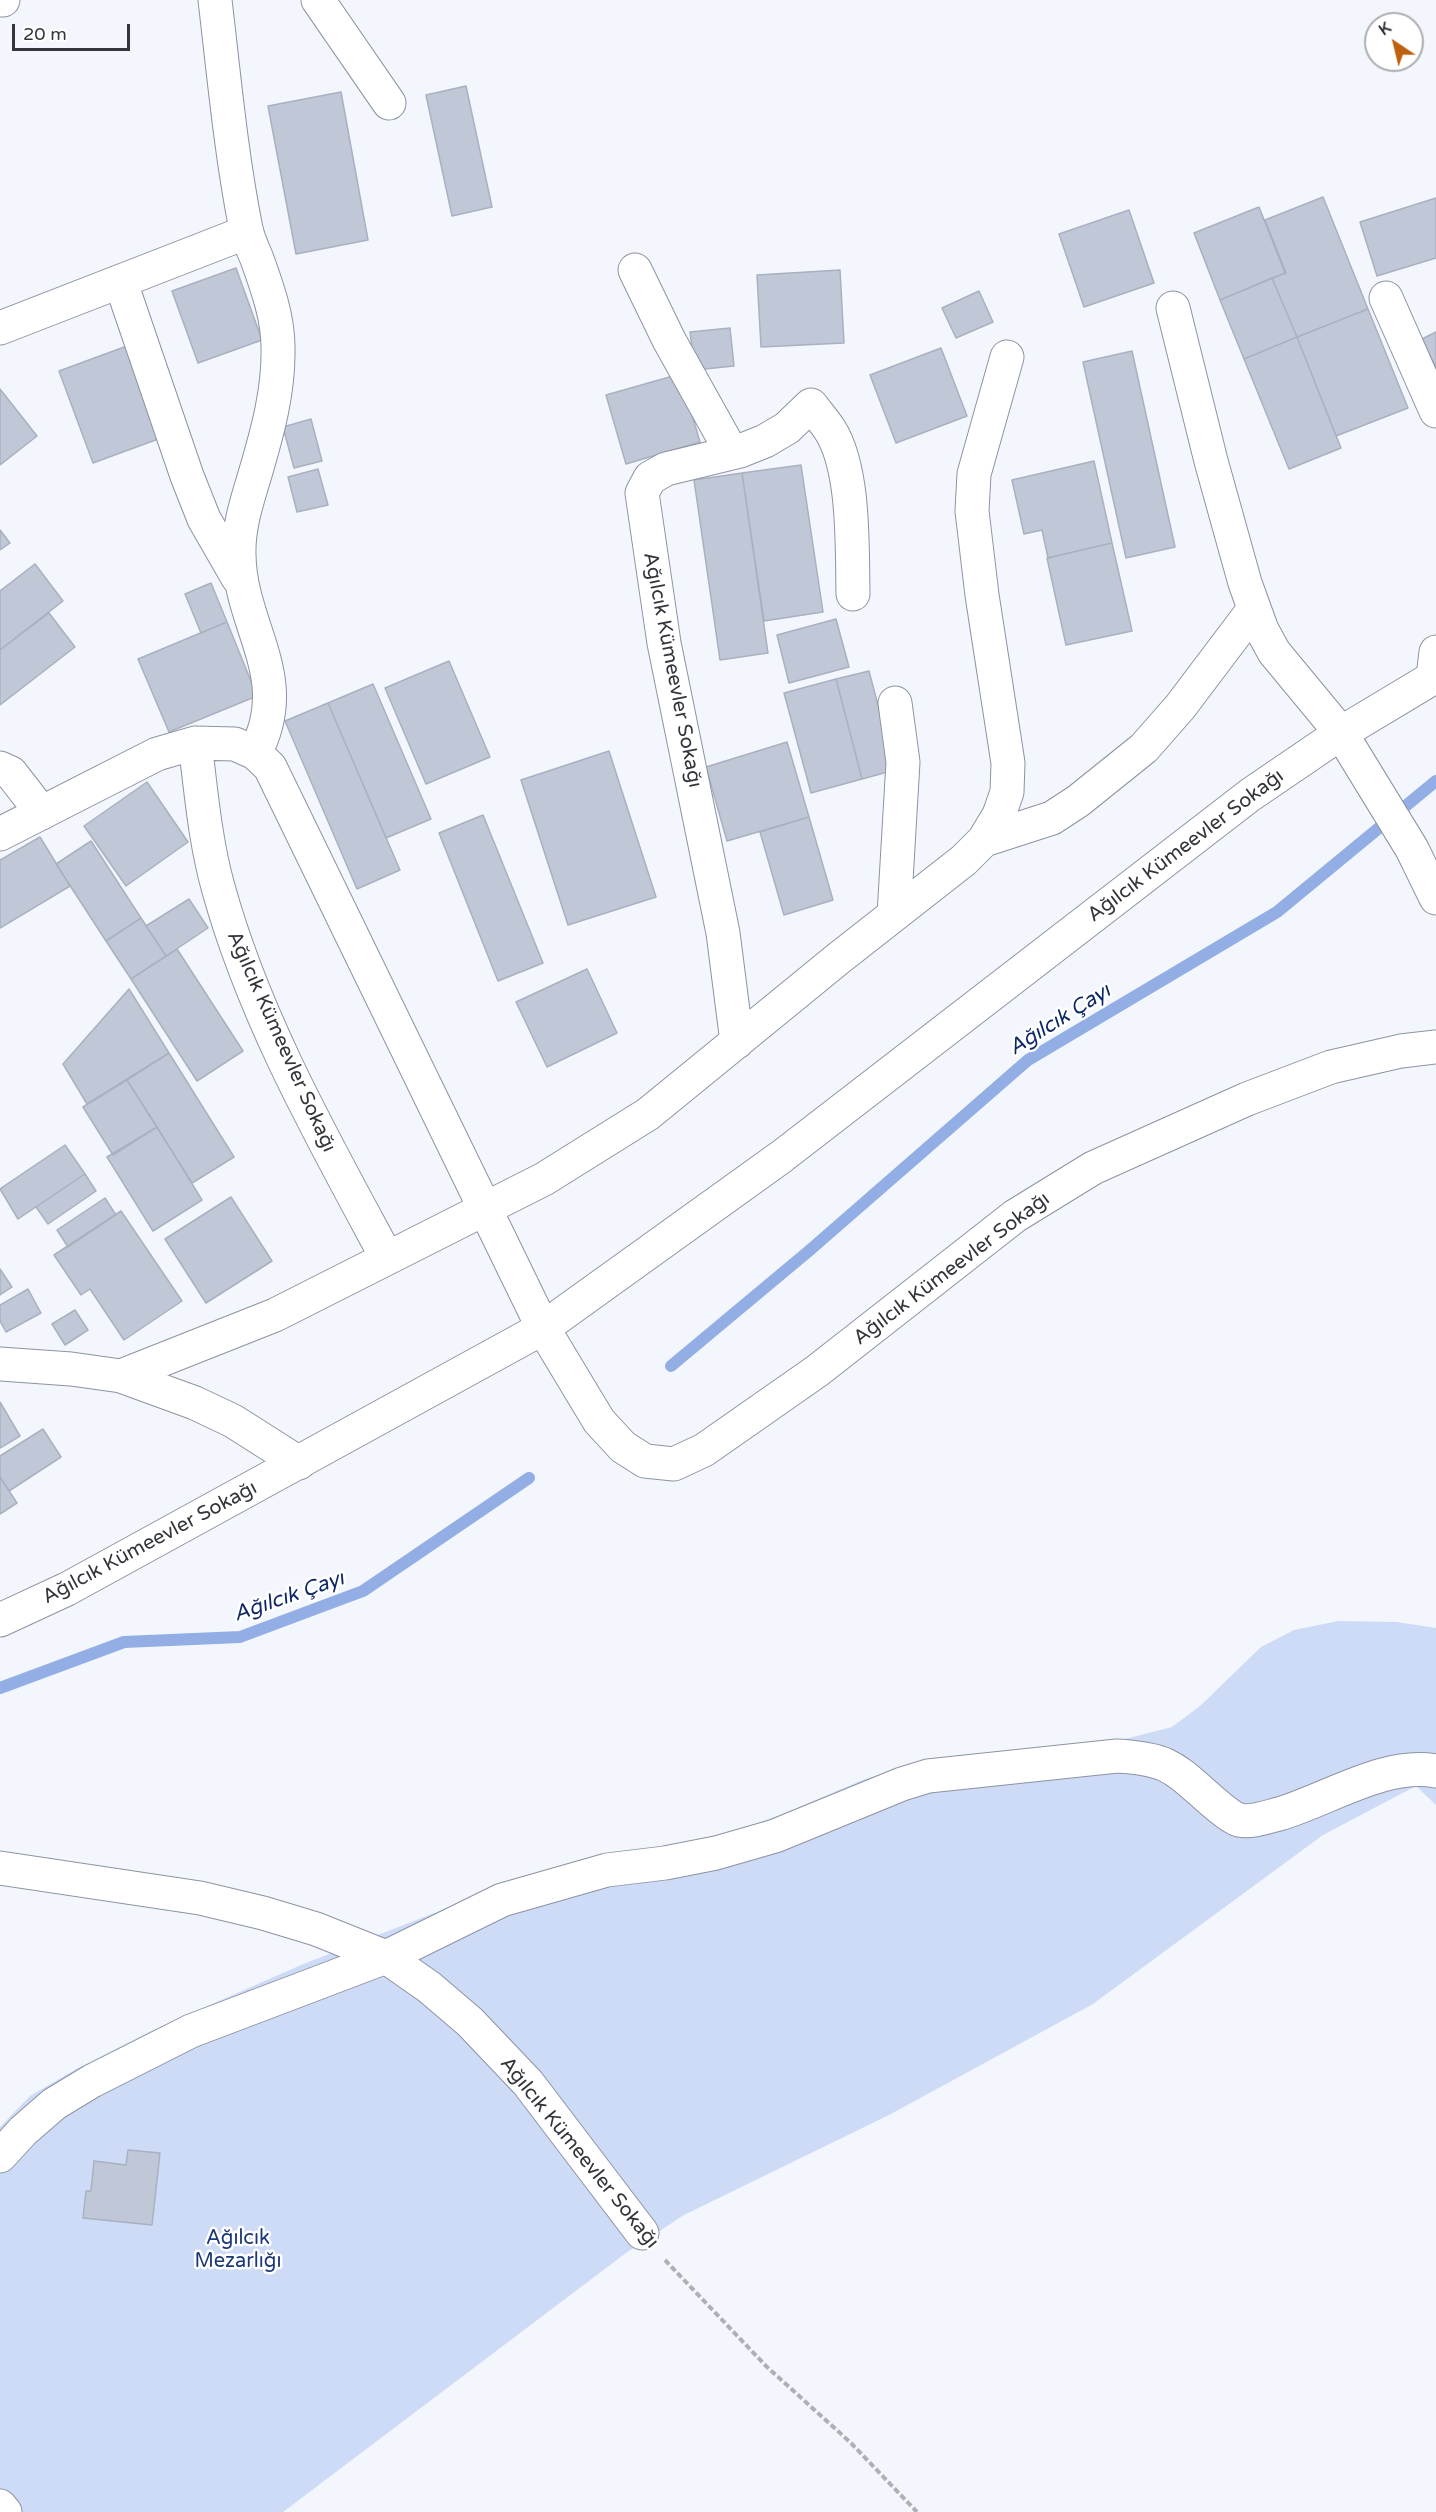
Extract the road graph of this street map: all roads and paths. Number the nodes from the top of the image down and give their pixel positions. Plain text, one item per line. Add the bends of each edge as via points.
1 (215, 0) edge
2 (318, 0) edge
3 (389, 103) dead end
4 (247, 232) junction
5 (636, 270) dead end
6 (121, 283) junction
7 (1386, 298) dead end
8 (1173, 308) dead end
9 (0, 328) edge
10 (1007, 357) dead end
11 (1436, 411) edge
12 (732, 453) junction
13 (243, 586) junction
14 (853, 594) dead end
15 (1254, 609) junction
16 (1435, 668) edge
17 (895, 703) dead end
18 (1341, 733) junction
19 (195, 743) junction
20 (255, 753) junction
21 (0, 768) edge
22 (42, 813) junction
23 (0, 834) edge
24 (984, 840) junction
25 (1436, 898) edge
26 (894, 915) junction
27 (737, 1042) junction
28 (1436, 1047) edge
29 (484, 1210) junction
30 (387, 1258) junction
31 (543, 1328) junction
32 (0, 1364) edge
33 (121, 1376) junction
34 (298, 1463) junction
35 (0, 1620) edge
36 (1436, 1771) edge
37 (0, 1868) edge
38 (386, 1957) junction
39 (0, 2156) edge
40 (642, 2233) joint
41 (0, 2506) edge
42 (5, 2512) edge
43 (917, 2512) edge

1 - 4 street
2 - 3 street
4 - 6 street
4 - 13 street via 275,313 279,344 278,382 270,424 240,532
5 - 12 street via 669,340
6 - 9 street
6 - 13 street via 204,519
7 - 11 street
8 - 15 street via 1211,461
10 - 24 street via 974,474 972,511 1008,764 1007,792
12 - 14 street, Ağılcık Kümeevler Sokağı via 787,428 811,405 831,431 843,459
12 - 27 street, Ağılcık Kümeevler Sokağı via 666,469 650,478 642,493 666,654 723,933
13 - 20 street via 269,687 264,735
15 - 18 street via 1274,652
15 - 24 street via 1180,707 1143,748 1052,818
16 - 18 street, Ağılcık Kümeevler Sokağı
17 - 26 street via 903,762
18 - 25 street via 1412,849
18 - 31 street, Ağılcık Kümeevler Sokağı via 1231,809 780,1157
19 - 20 street via 235,744
19 - 22 street via 157,754
19 - 30 street, Ağılcık Kümeevler Sokağı via 209,849 245,970 320,1135
20 - 29 street, Ağılcık Kümeevler Sokağı via 270,767 282,790
21 - 22 street via 11,774
22 - 23 street
24 - 26 street
26 - 27 street
27 - 29 street via 648,1114 554,1173
28 - 31 street, Ağılcık Kümeevler Sokağı via 1331,1067 1246,1099 1093,1168 1016,1216 817,1371 704,1450 674,1464 645,1461 623,1447 599,1422
29 - 30 street
29 - 31 street, Ağılcık Kümeevler Sokağı
30 - 33 street via 275,1315
31 - 34 street, Ağılcık Kümeevler Sokağı
32 - 33 street
33 - 34 street via 233,1421
34 - 35 street, Ağılcık Kümeevler Sokağı via 67,1589
36 - 38 street via 1421,1768 1392,1773 1300,1808 1261,1819 1239,1820 1176,1768 1140,1757 1117,1756 928,1776 775,1836 665,1863 607,1870 502,1900
37 - 38 street, Ağılcık Kümeevler Sokağı via 200,1898 316,1929
38 - 39 street via 191,2031 92,2081 54,2104
38 - 40 street, Ağılcık Kümeevler Sokağı via 470,2022 528,2083
40 - 43 path, Ağılcık Kümeevler Sokağı via 766,2366 851,2444
41 - 42 street

